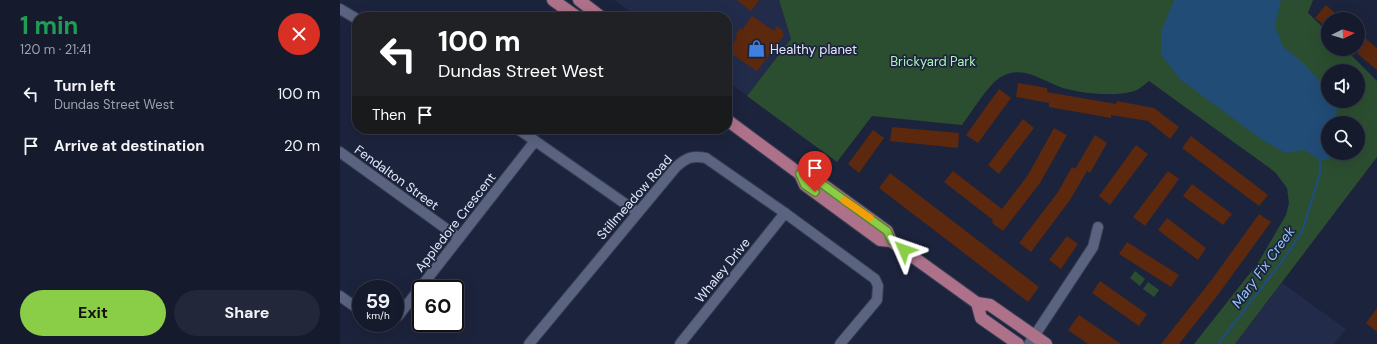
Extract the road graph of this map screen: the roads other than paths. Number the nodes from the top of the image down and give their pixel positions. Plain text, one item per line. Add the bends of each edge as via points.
1 (553, 0) edge
2 (579, 0) edge
3 (340, 9) edge
4 (570, 12) edge
5 (595, 12) edge
6 (352, 16) edge
7 (732, 124) edge
8 (525, 134) edge
9 (534, 140) junction
10 (340, 152) edge
11 (637, 212) junction
12 (785, 213) junction
13 (1098, 227) dead end
14 (459, 238) junction
15 (340, 296) edge
16 (977, 303) junction
17 (352, 305) edge
18 (404, 309) edge
19 (1032, 340) edge
20 (529, 344) edge
21 (680, 344) edge
22 (840, 344) edge
23 (1018, 344) edge
24 (1046, 344) edge

1 - 4 main road
2 - 5 main road
3 - 6 street
7 - 16 main road via 800,174 805,185 880,240 892,241
8 - 9 street
9 - 11 street
9 - 14 street, Appledore Crescent
10 - 14 street, Fendalton Street
11 - 12 street, Stillmeadow Road via 685,158 696,156 706,158
11 - 20 street, Stillmeadow Road
12 - 21 street, Whaley Drive
12 - 22 street, Stillmeadow Road via 875,279 878,286 877,300
13 - 19 street via 1093,247
14 - 18 street, Appledore Crescent
15 - 17 street
16 - 19 main road via 990,305
16 - 23 main road via 981,318
19 - 24 main road

